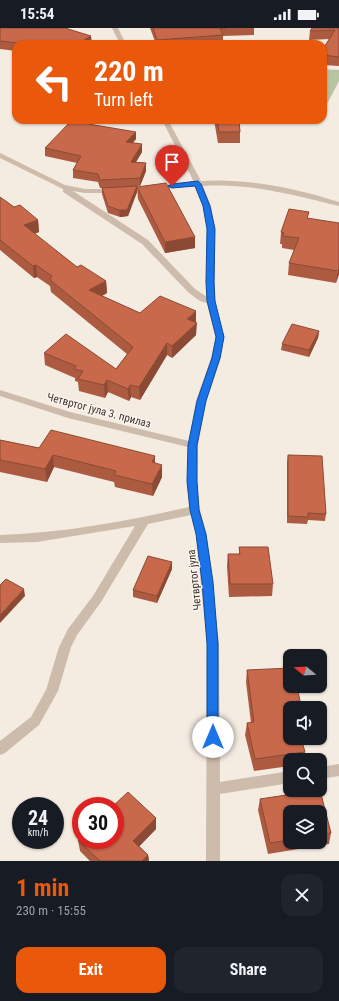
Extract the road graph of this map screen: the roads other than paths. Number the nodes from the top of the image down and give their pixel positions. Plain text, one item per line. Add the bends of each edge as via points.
1 (115, 28) edge
2 (121, 40) edge
3 (167, 124) edge
4 (0, 155) edge
5 (198, 184) junction
6 (63, 187) junction
7 (146, 189) edge
8 (125, 191) edge
9 (339, 204) edge
10 (211, 301) junction
11 (0, 393) edge
12 (193, 445) junction
13 (194, 510) junction
14 (144, 521) junction
15 (0, 539) edge
16 (0, 749) edge
17 (339, 770) edge
18 (327, 772) edge
19 (283, 778) edge
20 (213, 789) junction
21 (213, 861) edge

1 - 2 street
3 - 5 street, Четвртог јула
4 - 6 street
5 - 7 street
5 - 9 street via 246,185
5 - 10 street, Четвртог јула via 207,206 211,229
6 - 8 street via 104,192
6 - 10 street via 145,242 192,291
10 - 12 street, Четвртог јула via 220,337 216,358 201,401
11 - 12 street, Четвртог јула 3. прилаз via 68,415
12 - 13 street, Четвртог јула
13 - 14 street
13 - 20 street, Четвртог јула via 201,534 213,644
14 - 15 street via 37,538
14 - 16 street via 97,599 72,632 52,691 35,721
17 - 18 street
19 - 20 street
20 - 21 street, Четвртог јула

